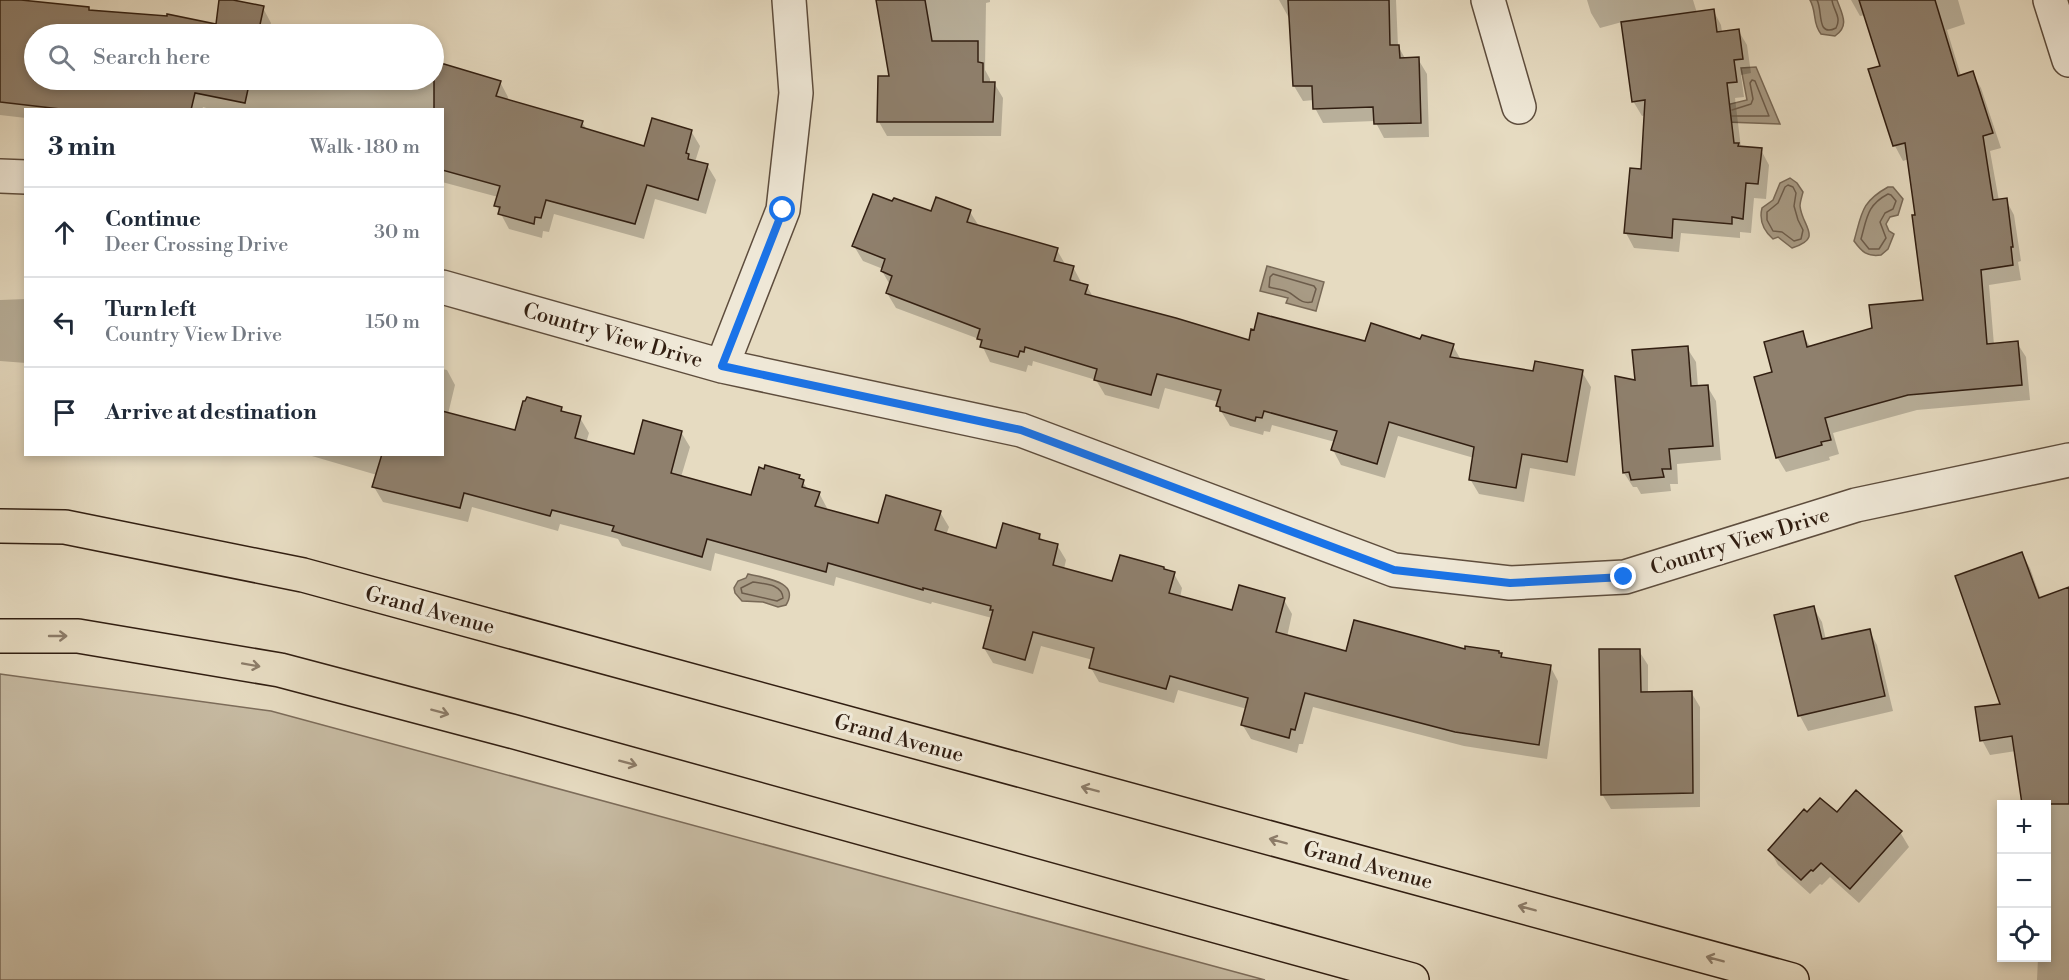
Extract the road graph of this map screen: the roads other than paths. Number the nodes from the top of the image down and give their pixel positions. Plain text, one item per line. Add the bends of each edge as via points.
1 (789, 0) edge
2 (1488, 0) edge
3 (2050, 0) edge
4 (2069, 60) edge
5 (1519, 107) dead end
6 (0, 176) edge
7 (24, 177) edge
8 (444, 288) edge
9 (722, 366) junction
10 (2069, 460) edge
11 (0, 526) edge
12 (0, 636) edge
13 (1412, 980) edge
14 (1792, 980) edge

1 - 9 street via 796,93 783,210
2 - 5 street
3 - 4 street
6 - 7 street
8 - 9 street, Country View Drive
9 - 10 street, Country View Drive via 1021,430 1394,570 1510,583 1624,577 1856,505
14 -> 11 main road, Grand Avenue via 303,575 65,527
12 -> 13 main road via 78,636 280,670

